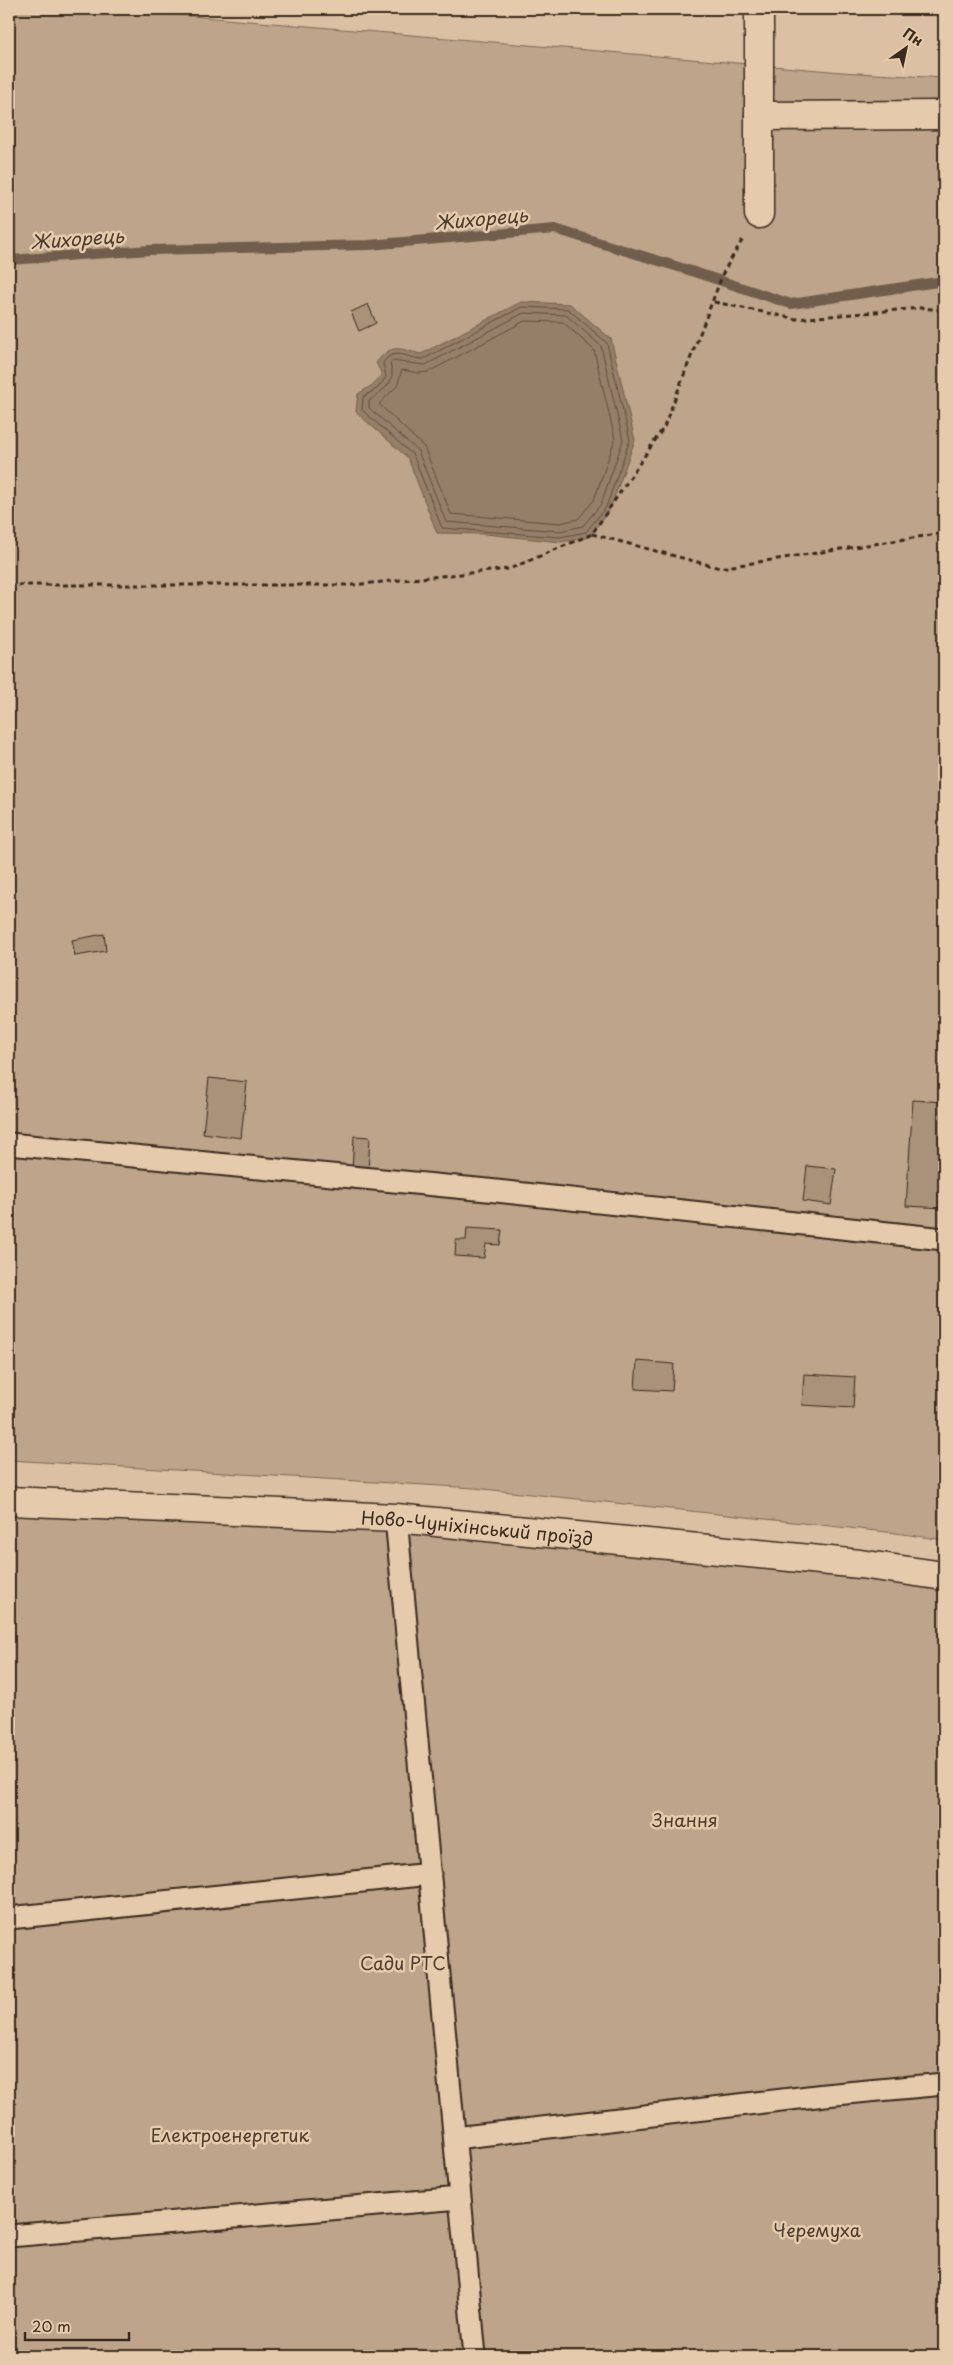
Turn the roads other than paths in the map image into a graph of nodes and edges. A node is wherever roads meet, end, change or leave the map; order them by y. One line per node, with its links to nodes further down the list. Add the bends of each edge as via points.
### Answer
1 (759, 9): 3 (street)
2 (944, 115): 3 (street)
3 (759, 116): 4 (street)
4 (758, 214)
5 (9, 1144): 6 (lane, via 477,1189)
6 (944, 1239)
7 (9, 1501): 8 (street, Ново-Чуніхінський проїзд)
8 (396, 1518): 9 (street, Ново-Чуніхінський проїзд, via 860,1564); 10 (lane)
9 (944, 1576)
10 (430, 1874): 11 (lane); 13 (lane)
11 (9, 1918)
12 (944, 2084): 13 (lane)
13 (455, 2138): 14 (lane)
14 (460, 2198): 15 (lane); 16 (lane)
15 (9, 2236)
16 (475, 2356)

